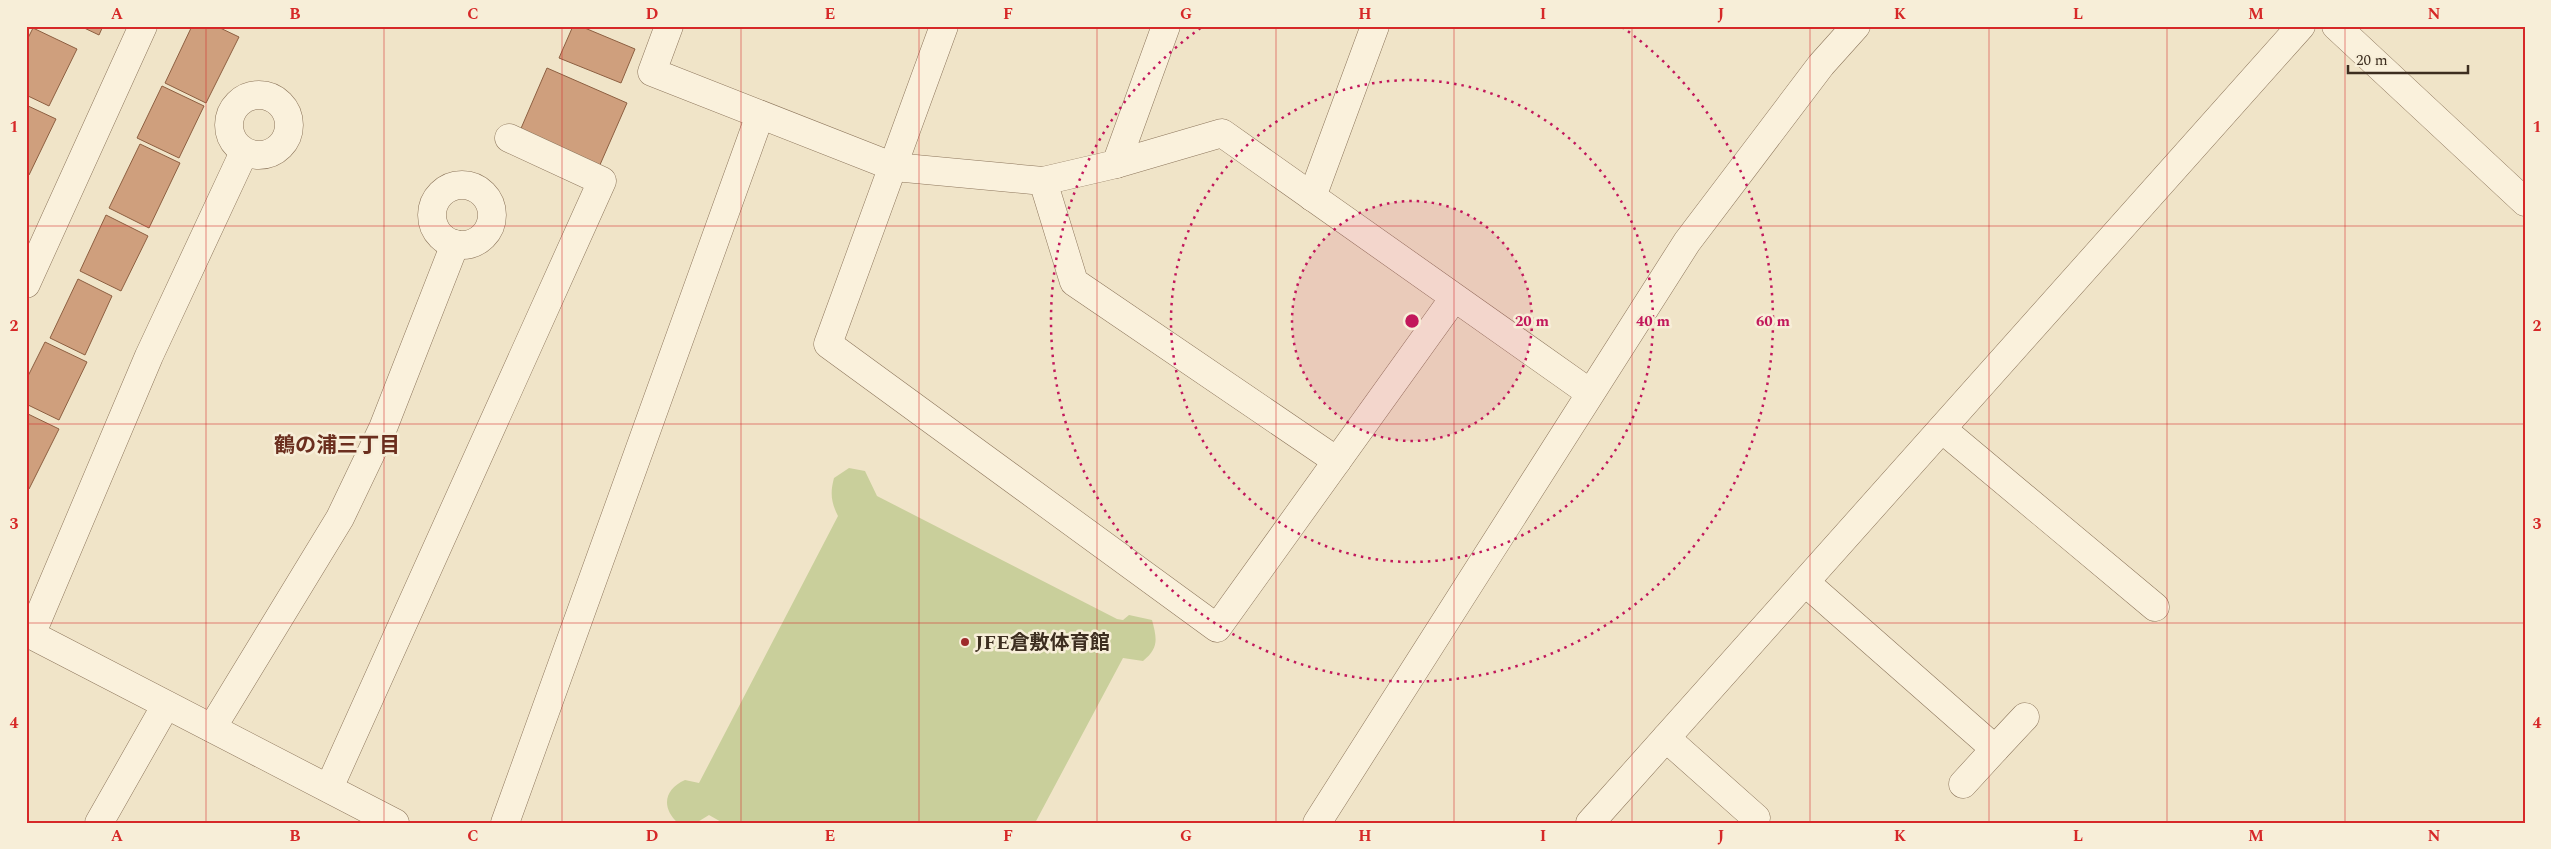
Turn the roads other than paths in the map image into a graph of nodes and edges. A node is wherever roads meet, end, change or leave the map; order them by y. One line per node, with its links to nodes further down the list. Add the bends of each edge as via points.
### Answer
1 (143, 26): 18 (street)
2 (669, 26): 9 (street, via 652,72)
3 (944, 26): 13 (street)
4 (1166, 26): 12 (street)
5 (1375, 26): 15 (street)
6 (1856, 26): 20 (street, via 1821,65 1687,242)
7 (2302, 26): 21 (street)
8 (2336, 26): 16 (street)
9 (760, 115): 13 (street); 35 (street)
10 (509, 138): 32 (street, via 602,181)
11 (244, 152): 25 (street, via 148,356)
12 (1116, 164): 14 (street); 15 (street, via 1222,133)
13 (894, 167): 14 (street); 22 (street, via 828,344 1217,628)
14 (1043, 181): 22 (street, via 1074,282)
15 (1312, 197): 19 (street)
16 (2525, 202)
17 (455, 244): 28 (street, via 383,428 340,518)
18 (26, 284)
19 (1454, 298): 20 (street); 22 (street)
20 (1590, 393): 36 (street)
21 (1942, 429): 23 (street); 24 (street)
22 (1337, 462)
23 (1806, 582): 29 (street); 30 (street)
24 (2156, 607)
25 (29, 633): 26 (street)
26 (166, 704): 28 (street); 34 (street)
27 (2025, 717): 30 (street)
28 (212, 728): 32 (street)
29 (1666, 738): 37 (street); 38 (street, via 1756,818)
30 (1995, 749): 31 (street)
31 (1962, 784)
32 (329, 788): 33 (street)
33 (390, 821)
34 (99, 823)
35 (505, 823)
36 (1316, 823)
37 (1590, 823)
38 (1753, 823)

